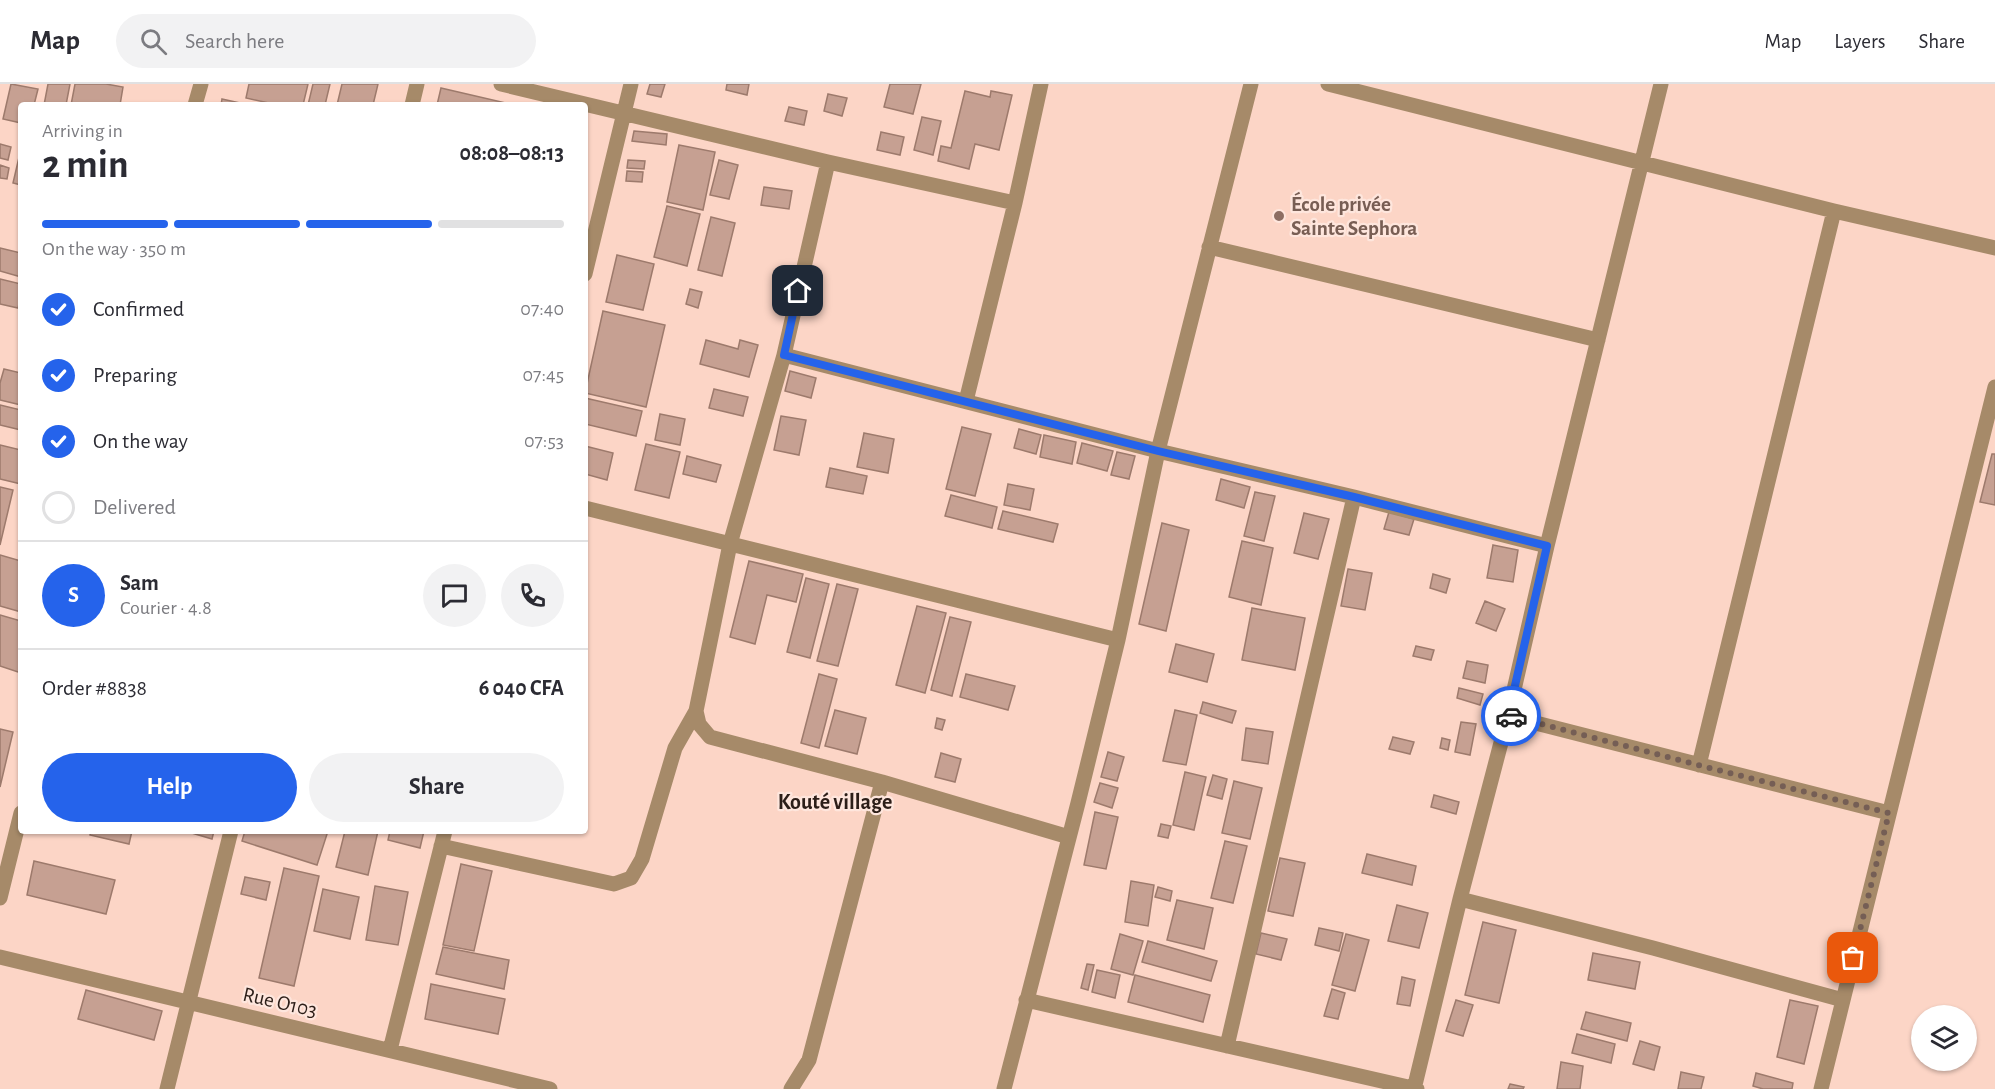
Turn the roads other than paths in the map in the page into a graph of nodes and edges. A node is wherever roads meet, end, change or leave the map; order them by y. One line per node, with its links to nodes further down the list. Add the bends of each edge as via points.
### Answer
1 (201, 84): 9 (street)
2 (417, 84): 10 (street)
3 (501, 84): 11 (street)
4 (631, 84): 13 (street)
5 (1041, 84): 16 (street)
6 (1251, 84): 18 (street)
7 (1328, 84): 14 (street)
8 (1661, 84): 14 (street)
9 (196, 102)
10 (413, 102)
11 (577, 102)
12 (588, 105): 13 (street)
13 (624, 113): 15 (street); 20 (street)
14 (1642, 161): 17 (street); 21 (street)
15 (828, 162): 16 (street); 22 (street)
16 (1015, 203): 24 (street)
17 (1834, 211): 19 (street); 33 (street)
18 (1209, 247): 21 (street); 25 (street)
19 (1995, 248)
20 (588, 262)
21 (1598, 340): 29 (street)
22 (784, 355): 24 (street); 28 (street)
23 (1995, 387): 35 (street)
24 (966, 401): 25 (street)
25 (1158, 451): 26 (street); 30 (street)
26 (1354, 497): 29 (street); 46 (street)
27 (588, 509): 28 (street)
28 (730, 544): 30 (street); 31 (street)
29 (1547, 546): 32 (street)
30 (1118, 640): 38 (street)
31 (696, 711): 34 (street, via 699,723 711,737); 39 (street, via 675,748 642,859 631,879 614,884)
32 (1508, 716): 33 (street); 41 (street)
33 (1698, 765): 35 (street)
34 (882, 782): 38 (street); 50 (street, via 808,1060)
35 (1889, 813): 44 (street)
36 (18, 825): 40 (street)
37 (230, 834): 45 (street)
38 (1069, 837): 43 (street)
39 (443, 838): 47 (street)
40 (0, 898)
41 (1460, 899): 44 (street); 52 (street)
42 (0, 957): 45 (street, Rue O103)
43 (1026, 1000): 46 (street); 51 (street)
44 (1843, 1000): 53 (street)
45 (188, 1003): 47 (street, Rue O103); 48 (street)
46 (1227, 1046): 52 (street)
47 (390, 1050): 49 (street, Rue O103)
48 (167, 1089)
49 (550, 1089)
50 (790, 1089)
51 (1004, 1089)
52 (1415, 1089)
53 (1821, 1089)

